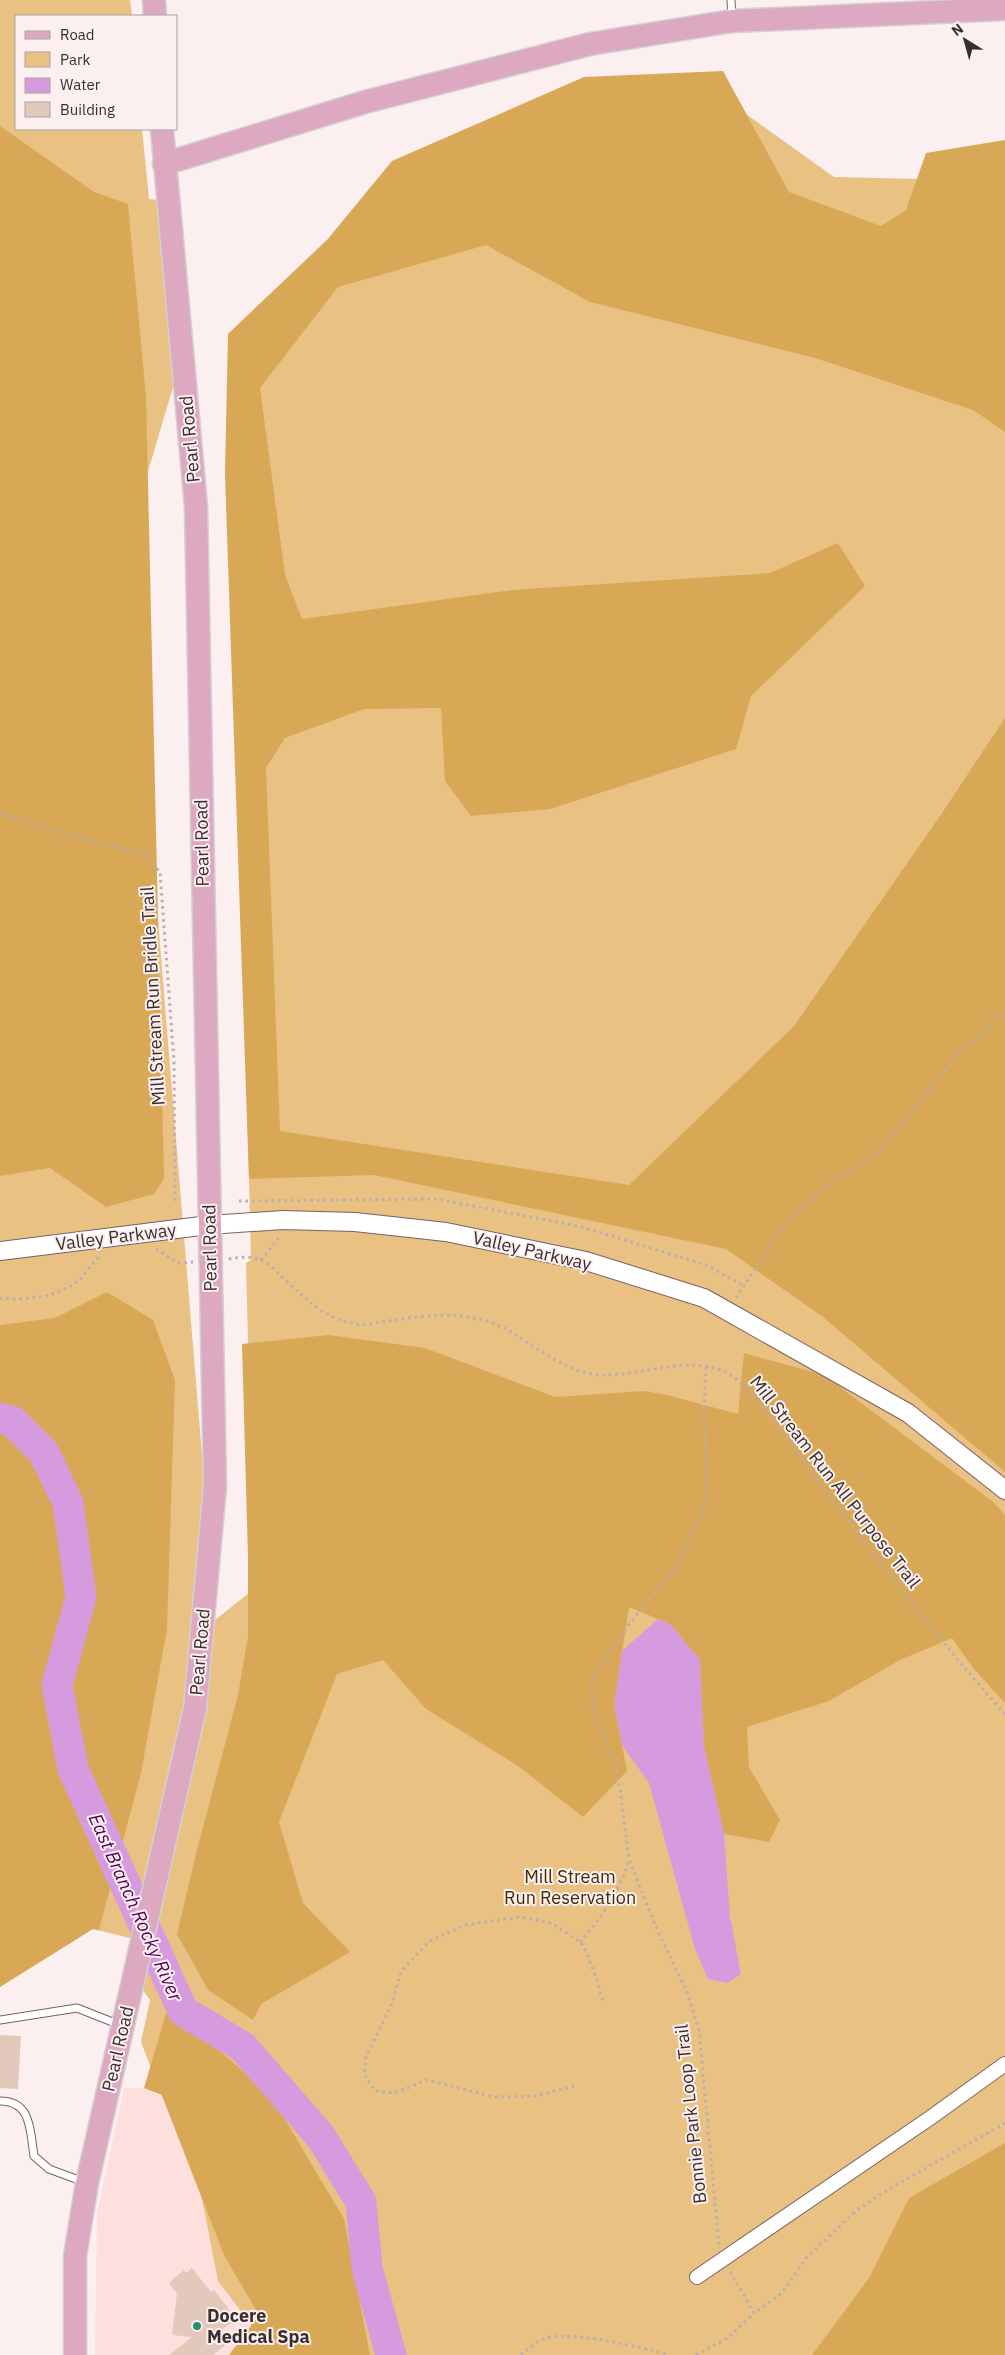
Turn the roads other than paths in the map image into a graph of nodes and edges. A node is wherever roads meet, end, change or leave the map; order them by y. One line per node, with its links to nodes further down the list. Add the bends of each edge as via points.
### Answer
1 (154, 0): 4 (main road)
2 (993, 6): 3 (main road, via 889,11)
3 (732, 11): 6 (main road, via 494,67 364,102)
4 (155, 15)
5 (162, 130): 6 (main road, Pearl Road)
6 (164, 164): 7 (main road, Pearl Road, via 196,507)
7 (209, 1225): 8 (street, Valley Parkway); 9 (street, Valley Parkway, via 283,1220 355,1222 456,1234 586,1262 704,1298 908,1412); 11 (main road, Pearl Road, via 215,1486 195,1708)
8 (0, 1251)
9 (1005, 1490)
10 (0, 2020): 11 (lane, via 77,2008)
11 (124, 2026): 14 (main road, Pearl Road)
12 (1005, 2064): 15 (street)
13 (0, 2101): 14 (lane, via 10,2101 22,2108 28,2120 34,2156 49,2169)
14 (87, 2183): 16 (main road, Pearl Road, via 76,2256)
15 (696, 2277)
16 (75, 2355)

